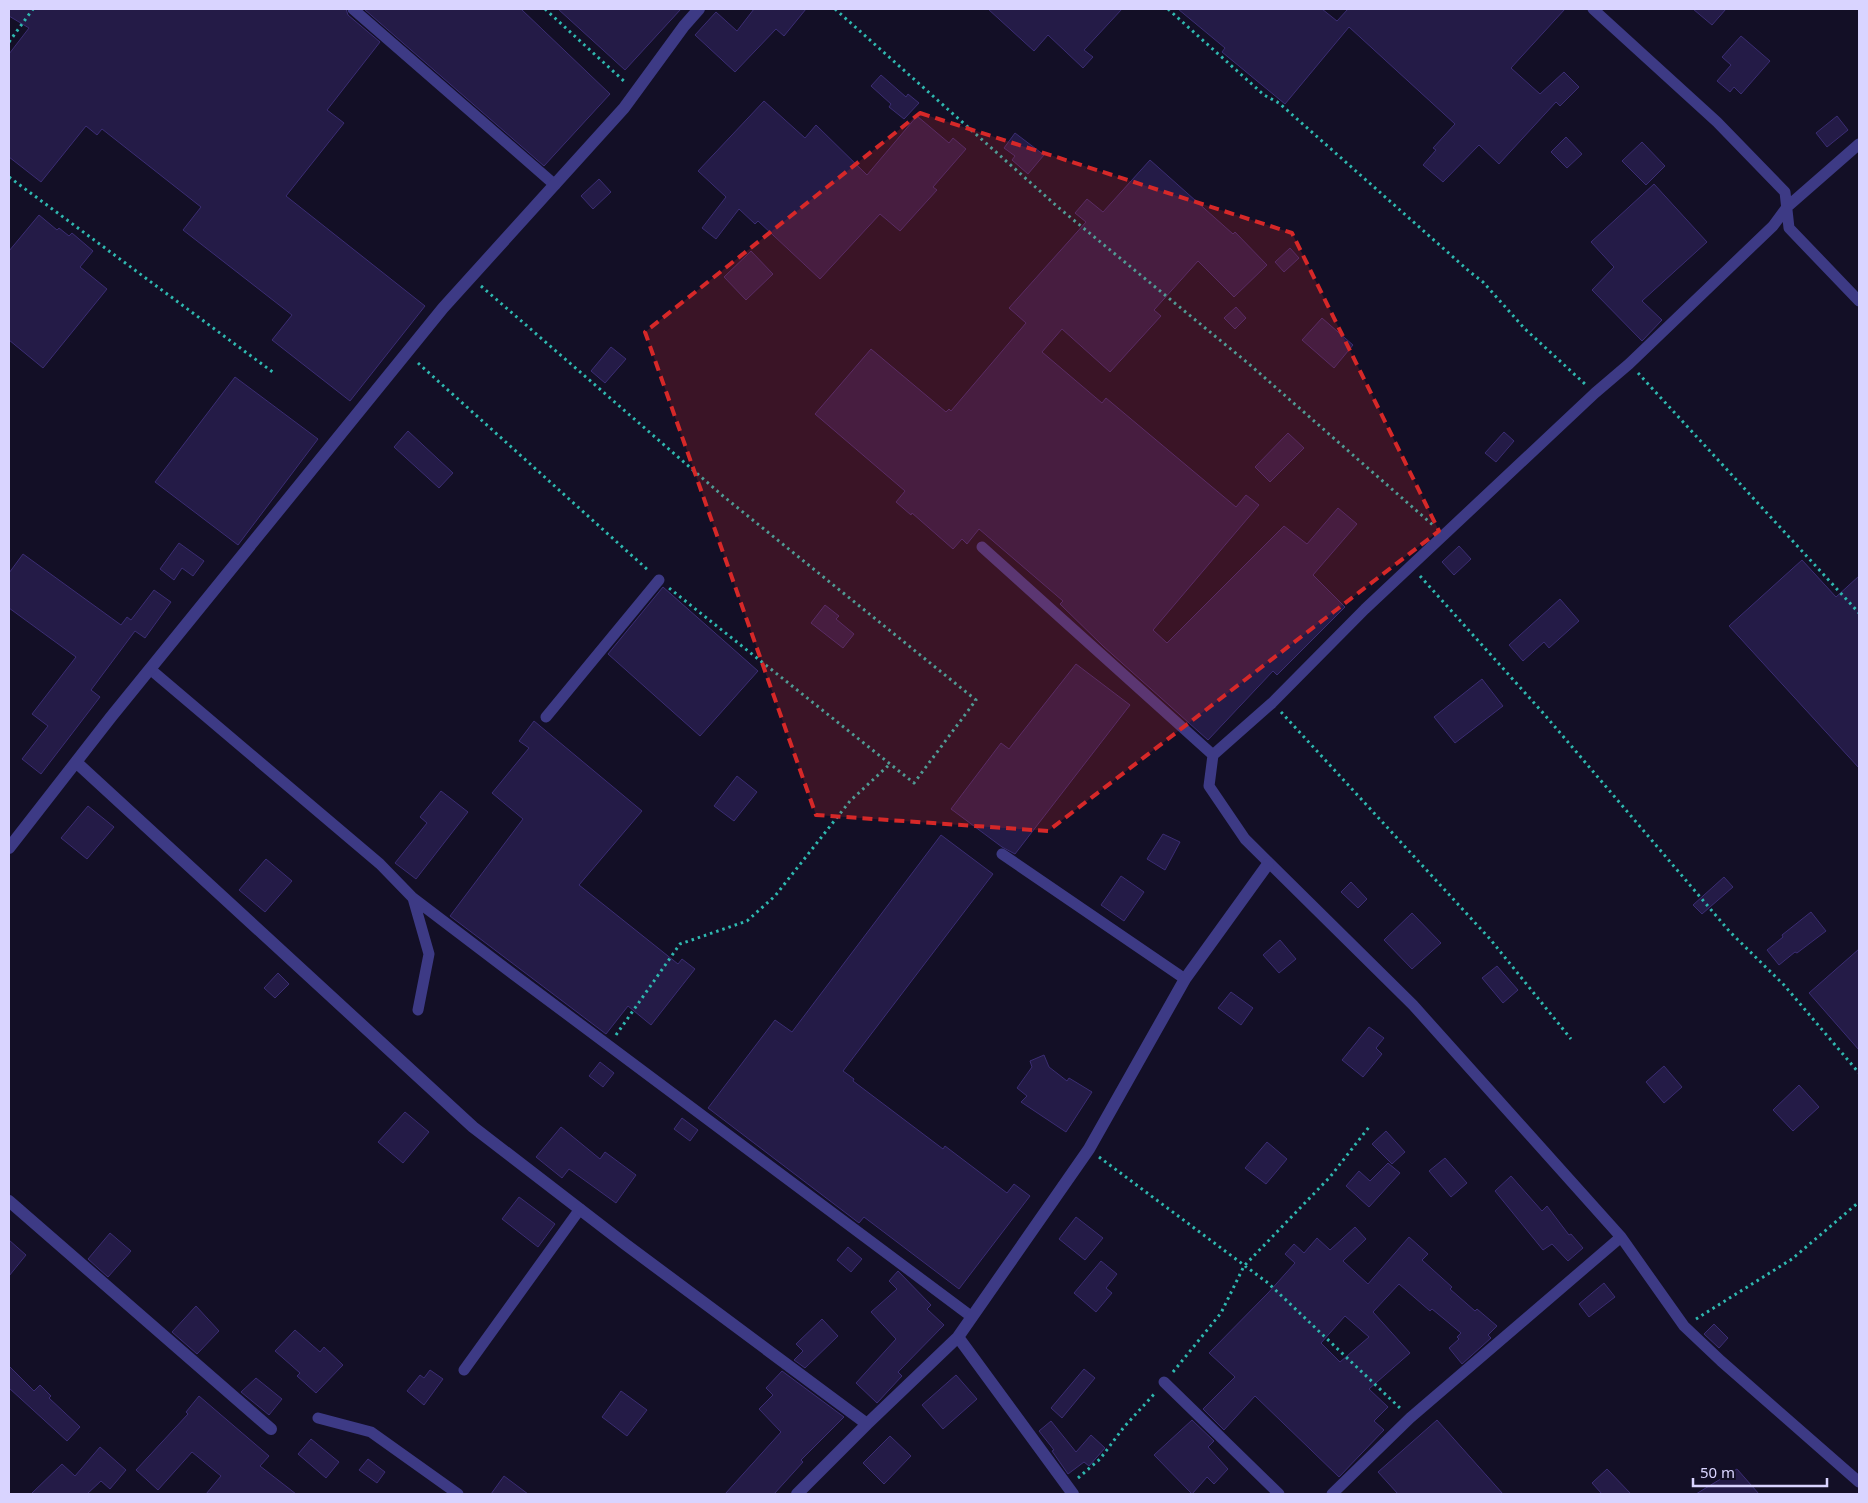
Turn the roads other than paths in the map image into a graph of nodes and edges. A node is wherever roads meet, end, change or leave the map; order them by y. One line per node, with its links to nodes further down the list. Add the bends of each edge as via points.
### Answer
1 (353, 9): 5 (lane)
2 (699, 9): 5 (street, via 624,108)
3 (1593, 9): 6 (lane, via 1717,122 1785,192)
4 (1859, 144): 6 (lane)
5 (555, 185): 10 (street, via 442,308)
6 (1787, 207): 7 (lane, via 1789,228); 12 (lane, via 1773,226 1630,364 1444,534)
7 (1859, 301)
8 (982, 548): 12 (lane)
9 (658, 580): 11 (lane)
10 (150, 669): 13 (street); 17 (lane, via 380,864)
11 (546, 717)
12 (1213, 755): 16 (lane, via 1210,786 1245,839)
13 (76, 762): 14 (street); 21 (street, via 473,1127)
14 (9, 848)
15 (1002, 854): 18 (lane)
16 (1268, 864): 18 (street); 22 (lane, via 1413,1005)
17 (413, 898): 19 (lane, via 429,954); 23 (lane)
18 (1185, 980): 23 (street, via 1089,1149)
19 (418, 1010)
20 (9, 1201): 29 (street)
21 (580, 1209): 25 (lane); 28 (street)
22 (1621, 1237): 30 (lane, via 1684,1326); 35 (lane, via 1410,1418)
23 (972, 1317): 24 (street)
24 (958, 1337): 28 (street); 31 (street)
25 (464, 1370)
26 (1164, 1382): 34 (lane)
27 (318, 1418): 32 (lane, via 371,1432)
28 (867, 1424): 33 (street)
29 (271, 1430)
30 (1859, 1482)
31 (1070, 1491)
32 (458, 1494)
33 (797, 1494)
34 (1279, 1494)
35 (1332, 1494)

